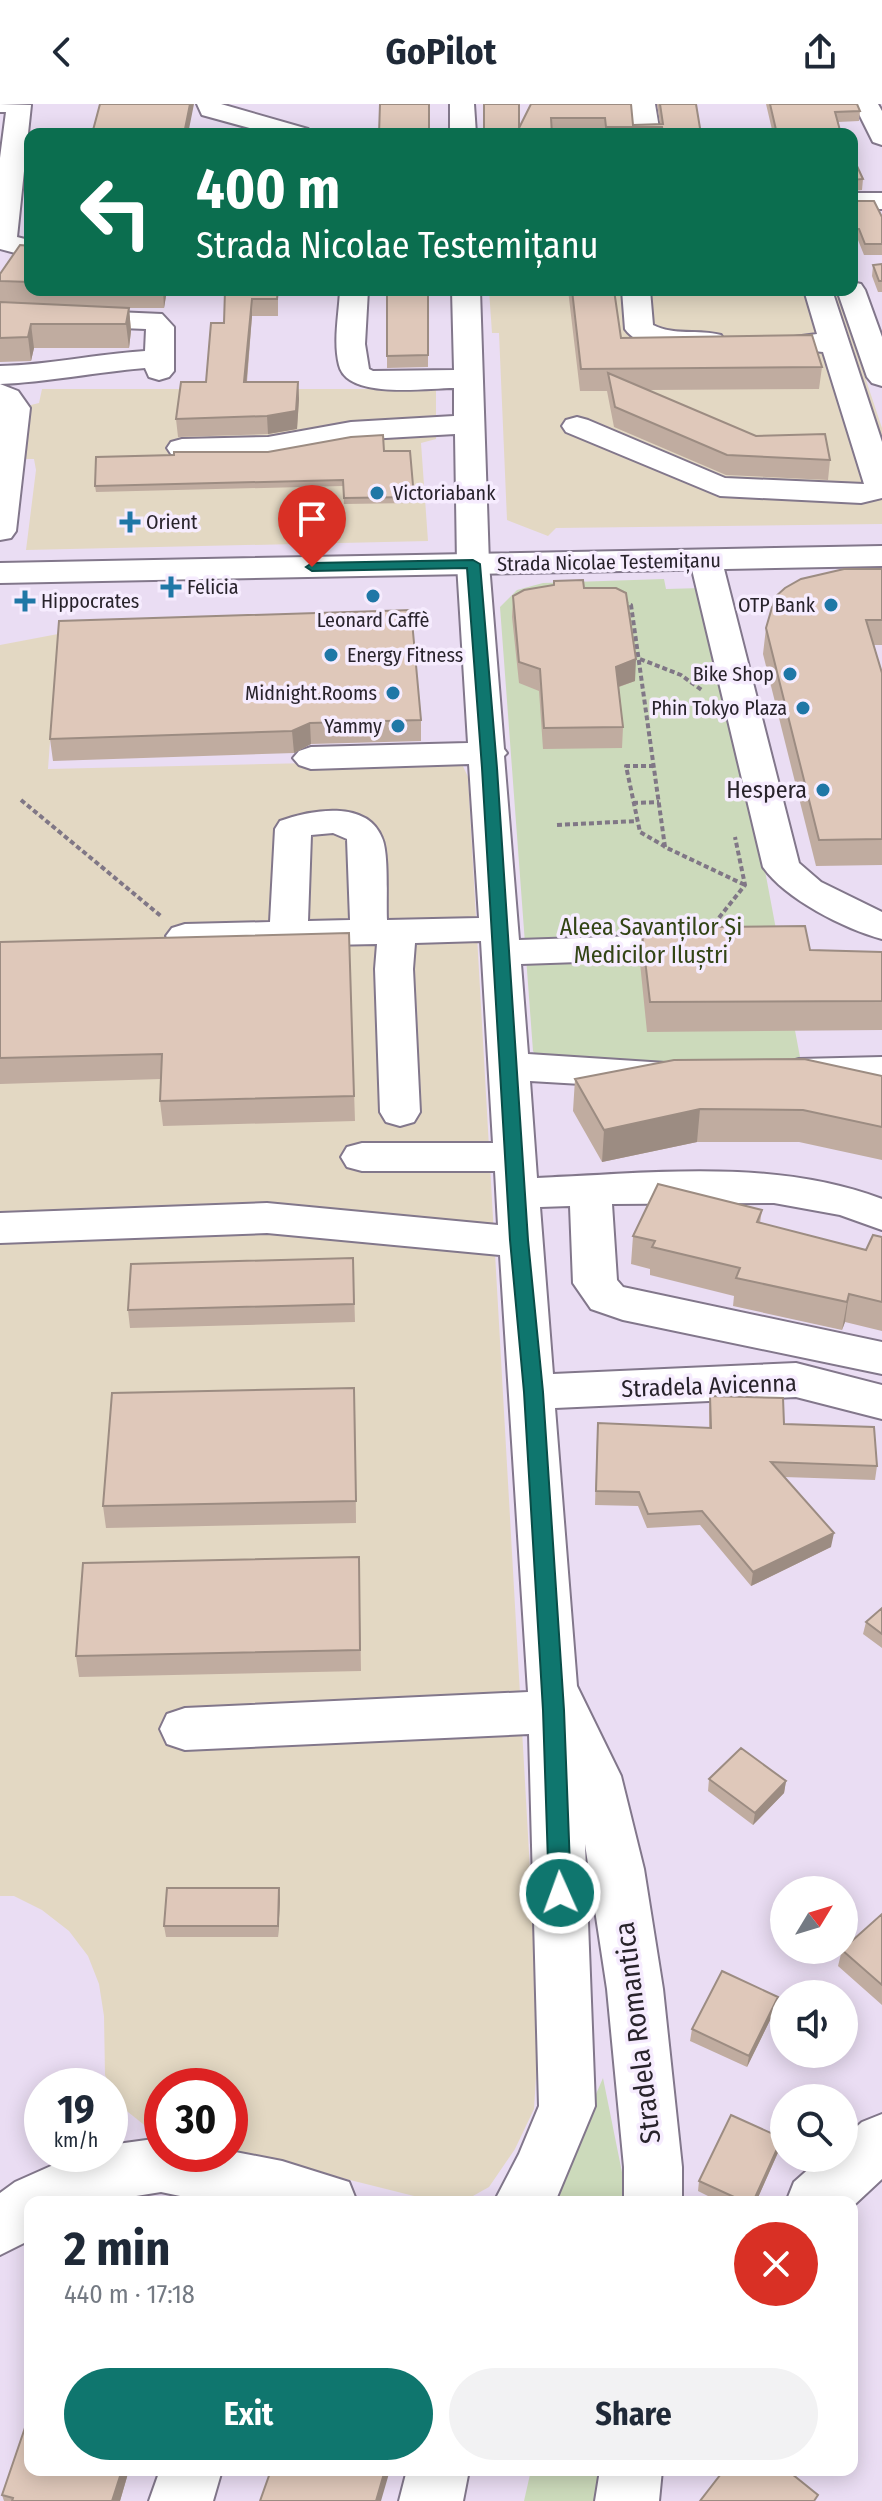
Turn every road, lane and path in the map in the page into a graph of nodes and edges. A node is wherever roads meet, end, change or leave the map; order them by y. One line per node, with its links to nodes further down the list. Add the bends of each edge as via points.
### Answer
1 (209, 104): 6 (street, via 223,115)
2 (462, 104): 7 (street)
3 (643, 104): 8 (street)
4 (866, 104): 9 (street)
5 (13, 105): 12 (street)
6 (275, 128)
7 (463, 128)
8 (646, 128)
9 (882, 137)
10 (858, 201): 11 (street)
11 (882, 201)
12 (10, 246)
13 (354, 296): 24 (street, via 352,355 361,377)
14 (466, 296): 24 (street)
15 (636, 296): 20 (street, via 639,329 658,340)
16 (820, 296): 19 (street)
17 (853, 296): 23 (street)
18 (0, 315): 22 (street, via 152,320 160,327 159,365 107,361)
19 (833, 339): 21 (street); 27 (street, via 880,482 875,490 861,494 720,487)
20 (736, 341)
21 (783, 343)
22 (0, 375)
23 (881, 377)
24 (469, 379): 26 (street)
25 (0, 393): 29 (street, via 15,408)
26 (468, 425): 28 (street, via 351,431 268,446); 32 (street)
27 (577, 426)
28 (182, 448)
29 (0, 531)
30 (882, 556): 31 (street, Strada Nicolae Testemițanu)
31 (706, 561): 32 (street, Strada Nicolae Testemițanu); 48 (street, via 782,867 808,890)
32 (473, 564): 33 (street, Strada Nicolae Testemițanu); 37 (street)
33 (0, 573)
34 (615, 601): 35 (path, via 631,605)
35 (640, 659): 36 (path, via 694,682); 39 (path)
36 (706, 705)
37 (489, 753): 38 (street); 52 (street)
38 (311, 758)
39 (654, 766): 41 (path); 42 (path, via 626,766)
40 (21, 800): 51 (path)
41 (659, 802): 42 (path); 46 (path)
42 (633, 803): 43 (path)
43 (637, 821): 44 (path); 46 (path, via 640,832)
44 (557, 825)
45 (732, 825): 47 (path)
46 (665, 847): 47 (path)
47 (745, 885): 53 (path)
48 (882, 927)
49 (383, 932): 50 (street); 50 (street, via 361,829 336,823 293,829); 52 (street); 58 (street, via 394,969)
50 (289, 934): 51 (street)
51 (185, 936)
52 (501, 941): 53 (street); 54 (street)
53 (696, 946)
54 (509, 1066): 57 (street); 60 (street)
55 (882, 1070): 56 (street)
56 (759, 1074)
57 (698, 1076)
58 (400, 1112)
59 (362, 1157): 60 (street)
60 (515, 1175): 61 (street); 64 (street)
61 (590, 1192): 62 (street, via 774,1188 848,1202); 65 (street, via 595,1283 607,1298)
62 (882, 1215)
63 (0, 1228): 64 (street, via 267,1218)
64 (519, 1240): 66 (street)
65 (882, 1358)
66 (533, 1392): 67 (street, Stradela Avicenna, via 796,1380); 68 (street)
67 (882, 1402)
68 (557, 1702): 69 (street); 73 (street, via 567,2106); 74 (street, Stradela Romantica, via 595,1776 617,1869 635,1989)
69 (185, 1729)
70 (882, 2141): 75 (street)
71 (49, 2196): 72 (street, via 97,2174 161,2165)
72 (288, 2196)
73 (527, 2196)
74 (653, 2196)
75 (822, 2196)
76 (24, 2210): 77 (street)
77 (0, 2227)
78 (189, 2476): 81 (street)
79 (437, 2476): 82 (street)
80 (630, 2476): 83 (street)
81 (181, 2501)
82 (431, 2501)
83 (627, 2501)

